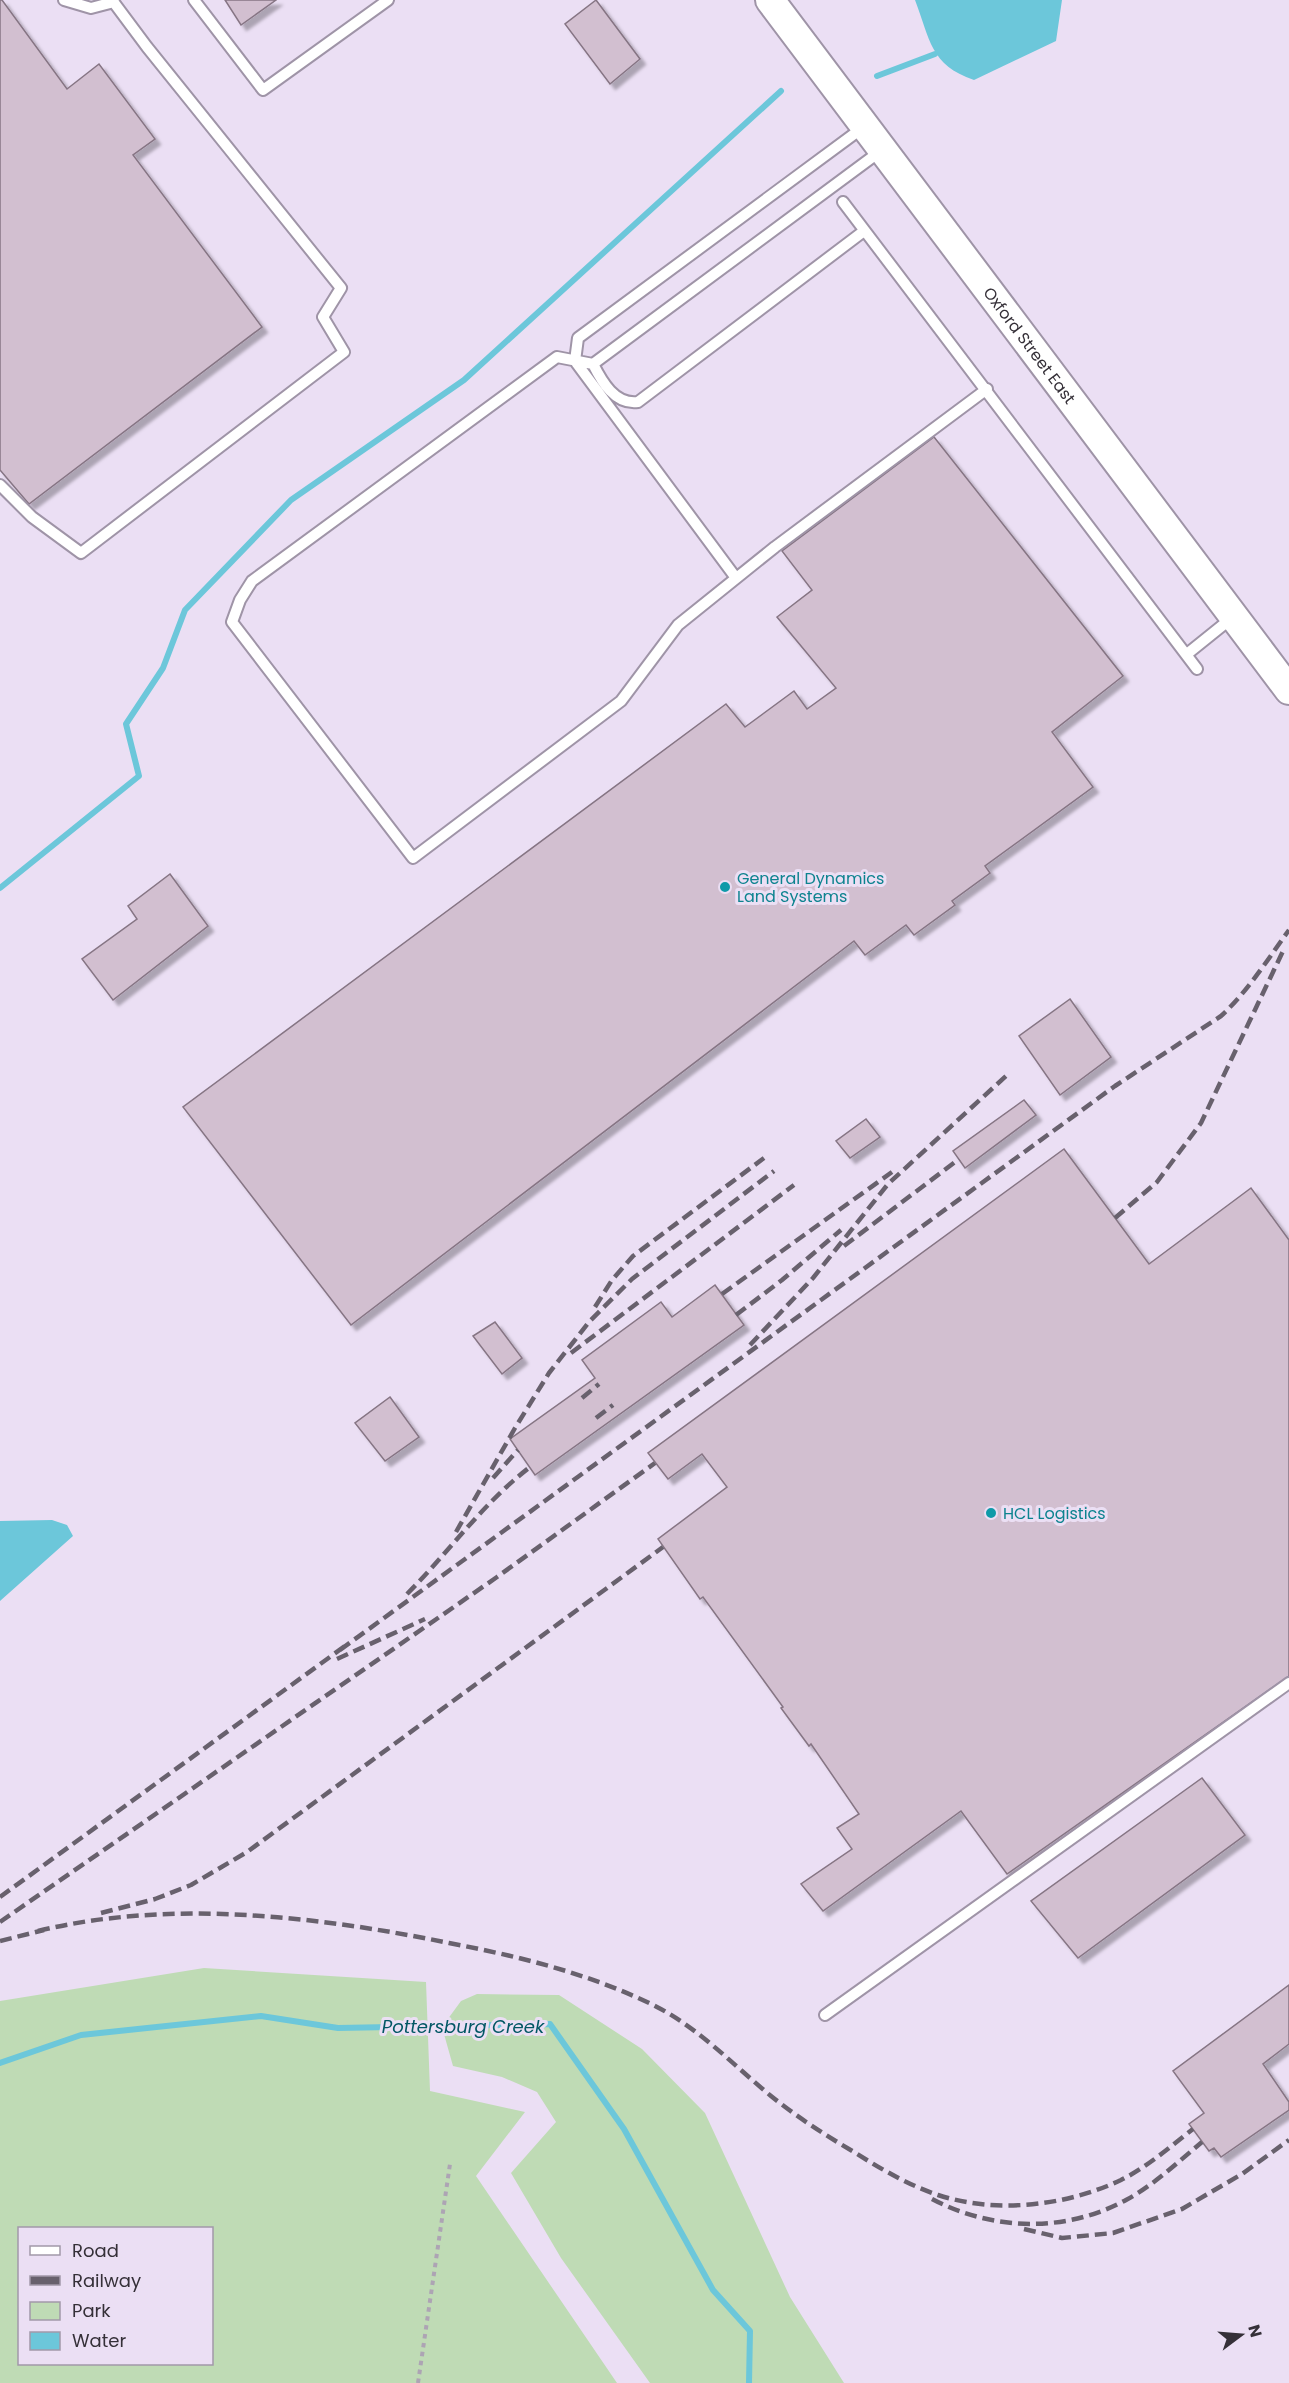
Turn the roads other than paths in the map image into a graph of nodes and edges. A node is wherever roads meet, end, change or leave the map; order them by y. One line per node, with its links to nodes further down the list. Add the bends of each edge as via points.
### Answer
1 (64, 0): 5 (lane, via 91,8)
2 (194, 0): 3 (lane, via 263,90)
3 (388, 0)
4 (770, 0): 6 (main road, Oxford Street East)
5 (113, 1): 13 (lane, via 341,288 323,317 344,352 81,553 32,517)
6 (865, 126): 7 (main road, Oxford Street East); 10 (lane, via 578,338)
7 (882, 150): 11 (lane); 15 (main road, Oxford Street East)
8 (843, 202): 9 (lane)
9 (864, 231): 11 (lane, via 638,402 617,397); 12 (lane)
10 (575, 361): 11 (lane); 14 (lane); 14 (lane, via 556,357 252,581 232,622 413,858 621,701 678,625)
11 (593, 364)
12 (987, 389): 14 (lane); 16 (lane)
13 (0, 485)
14 (736, 578)
15 (1234, 617): 16 (lane); 18 (main road, Oxford Street East)
16 (1186, 654): 17 (lane)
17 (1197, 669)
18 (1289, 690)
19 (1289, 1683): 20 (lane)
20 (825, 2015)

